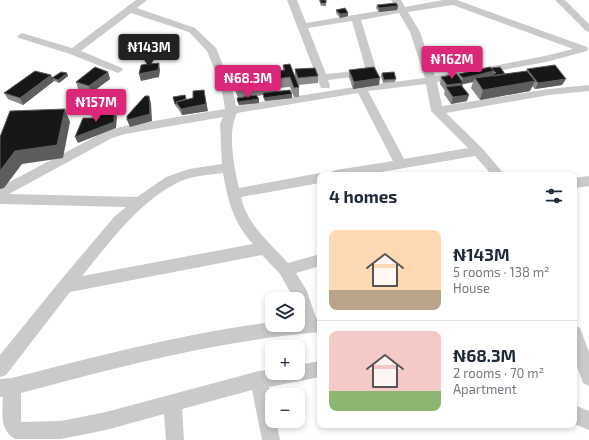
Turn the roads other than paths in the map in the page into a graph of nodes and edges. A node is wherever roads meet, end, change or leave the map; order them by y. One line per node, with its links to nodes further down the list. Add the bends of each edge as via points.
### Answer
1 (142, 0): 6 (street)
2 (292, 0): 9 (street)
3 (396, 0): 7 (street)
4 (560, 0): 10 (street)
5 (452, 1): 7 (street); 12 (street)
6 (130, 8): 13 (street); 21 (street, via 192,30 212,50 226,85)
7 (404, 11): 8 (street); 16 (street, via 415,32)
8 (356, 18): 9 (street); 15 (street, via 372,72)
9 (303, 26): 15 (street)
10 (589, 29)
11 (22, 36): 13 (street)
12 (586, 50): 16 (street)
13 (74, 52): 14 (street)
14 (118, 70)
15 (322, 78): 19 (street)
16 (431, 80): 18 (street); 20 (street)
17 (589, 88): 20 (street, via 549,92)
18 (361, 89): 19 (street); 23 (street)
19 (329, 95): 21 (street)
20 (437, 111): 22 (street)
21 (231, 112): 24 (street, via 226,124); 30 (street, via 108,135)
22 (478, 151): 23 (street); 26 (street)
23 (400, 163): 25 (street)
24 (228, 167): 31 (street); 33 (street, via 170,180)
25 (352, 172)
26 (496, 172)
27 (317, 179): 31 (street)
28 (589, 181): 29 (street)
29 (577, 183)
30 (0, 193)
31 (233, 194): 34 (street, via 247,228)
32 (0, 198): 33 (street)
33 (140, 202): 37 (street, via 119,221)
34 (265, 248): 36 (street); 37 (street)
35 (317, 261): 36 (street)
36 (286, 270): 38 (street)
37 (65, 286): 40 (street)
38 (315, 325): 46 (street, via 198,340)
39 (577, 342): 43 (street)
40 (0, 369)
41 (317, 370): 42 (street)
42 (305, 372)
43 (589, 376)
44 (265, 379): 45 (street)
45 (259, 380): 47 (street); 52 (street)
46 (6, 388): 50 (street, via 11,425 16,430)
47 (173, 403): 50 (street); 51 (street)
48 (577, 415): 49 (street)
49 (589, 421)
50 (60, 435)
51 (175, 440)
52 (272, 440)

